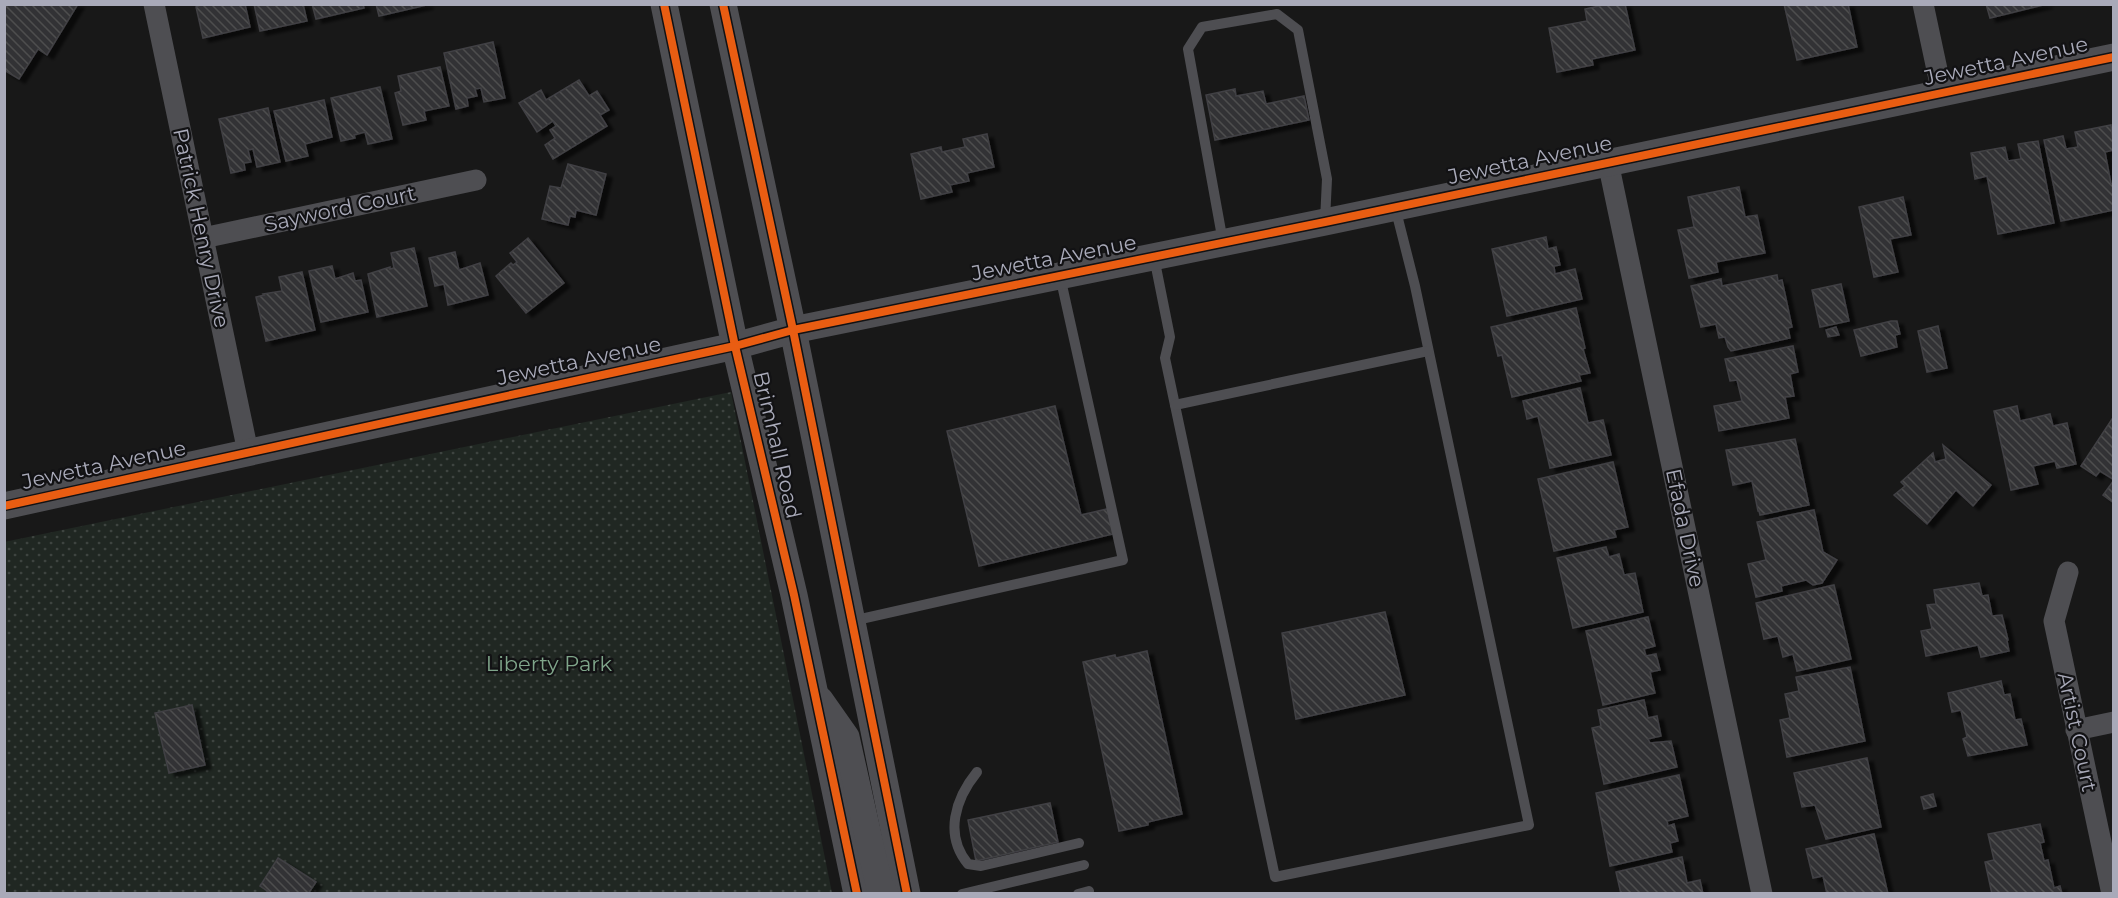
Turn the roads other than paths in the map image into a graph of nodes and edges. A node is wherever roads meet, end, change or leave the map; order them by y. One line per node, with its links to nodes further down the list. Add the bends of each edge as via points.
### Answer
1 (154, 4): 11 (street, Patrick Henry Drive)
2 (664, 4): 16 (street, Brimhall Road)
3 (723, 4): 15 (street, Brimhall Road)
4 (1923, 4): 6 (street)
5 (2114, 57): 6 (street, Jewetta Avenue)
6 (1942, 93): 7 (street, Jewetta Avenue)
7 (1608, 162): 9 (street, Jewetta Avenue); 33 (street, Efada Drive)
8 (476, 180): 11 (street, Sayword Court)
9 (1395, 207): 10 (street, Jewetta Avenue); 17 (lane)
10 (1325, 222): 12 (street, Jewetta Avenue); 12 (lane, via 1327,179 1298,30 1277,14 1202,27 1188,49)
11 (203, 238): 19 (street, Patrick Henry Drive)
12 (1224, 242): 13 (street, Jewetta Avenue)
13 (1154, 256): 14 (street, Jewetta Avenue); 18 (lane, via 1170,337 1165,358)
14 (1059, 276): 15 (street, Jewetta Avenue); 22 (lane, via 1123,560)
15 (792, 330): 16 (street, Jewetta Avenue); 22 (street, Brimhall Road)
16 (735, 346): 19 (street, Jewetta Avenue); 23 (street, Brimhall Road)
17 (1428, 351): 18 (lane); 18 (lane, via 1529,825 1275,878)
18 (1175, 405)
19 (248, 452): 20 (street, Jewetta Avenue)
20 (4, 506)
21 (2068, 572): 25 (street, Artist Court, via 2054,621)
22 (852, 621): 31 (street, Brimhall Road)
23 (814, 692): 29 (street, Brimhall Road); 30 (street, via 846,737 879,884)
24 (2114, 722): 25 (street)
25 (2076, 730): 34 (street, Artist Court)
26 (978, 772): 27 (lane, via 966,786 954,823 959,854 968,864 981,866)
27 (1079, 843)
28 (1084, 865): 32 (lane)
29 (857, 894)
30 (885, 894)
31 (907, 894)
32 (962, 894)
33 (1762, 894)
34 (2112, 894)

